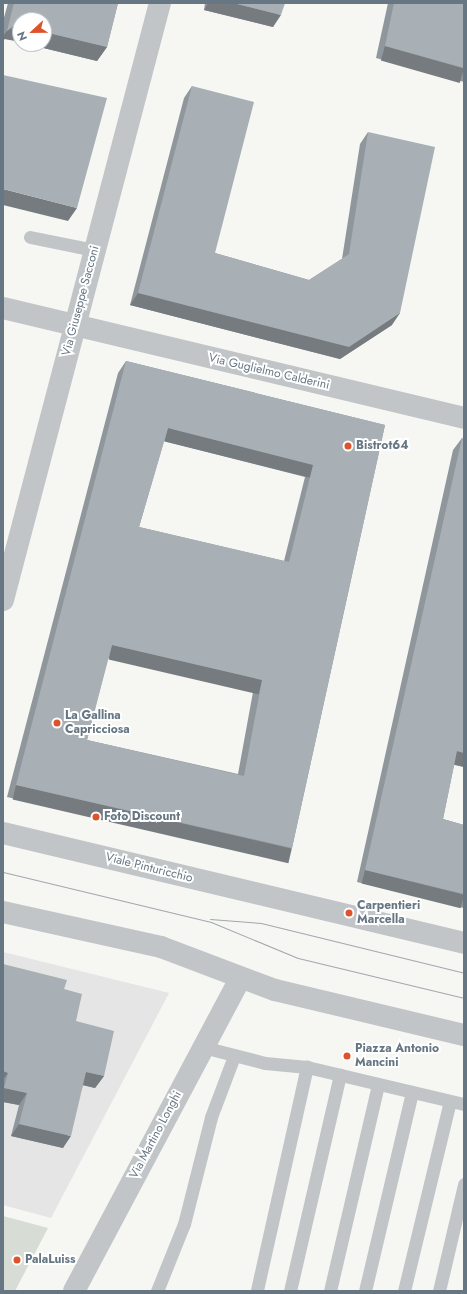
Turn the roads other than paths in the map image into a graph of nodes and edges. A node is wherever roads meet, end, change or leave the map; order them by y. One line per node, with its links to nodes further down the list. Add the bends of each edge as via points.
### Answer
1 (160, 3): 3 (street, Via Giuseppe Sacconi)
2 (30, 237): 3 (lane)
3 (94, 250): 5 (street, Via Giuseppe Sacconi)
4 (3, 308): 5 (street, Via Guglielmo Calderini)
5 (74, 327): 6 (street, Via Guglielmo Calderini); 7 (street, Via Giuseppe Sacconi)
6 (464, 418)
7 (3, 600)
8 (3, 833): 10 (street, Viale Pinturicchio)
9 (3, 912): 11 (street, via 161,947)
10 (464, 943)
11 (240, 979): 12 (street, via 275,990); 13 (street, Via Martino Longhi)
12 (464, 1035)
13 (204, 1048): 14 (lane); 22 (street, Via Martino Longhi)
14 (234, 1056): 15 (lane, via 264,1063); 23 (lane, via 211,1117 184,1224)
15 (307, 1067): 16 (lane); 24 (lane)
16 (340, 1075): 17 (lane); 25 (lane)
17 (378, 1084): 18 (lane); 26 (lane)
18 (412, 1092): 19 (lane); 27 (lane)
19 (450, 1101): 20 (lane); 28 (lane)
20 (464, 1104)
21 (464, 1184): 29 (lane)
22 (77, 1290)
23 (157, 1291)
24 (256, 1291)
25 (290, 1291)
26 (330, 1291)
27 (365, 1291)
28 (404, 1291)
29 (439, 1291)

